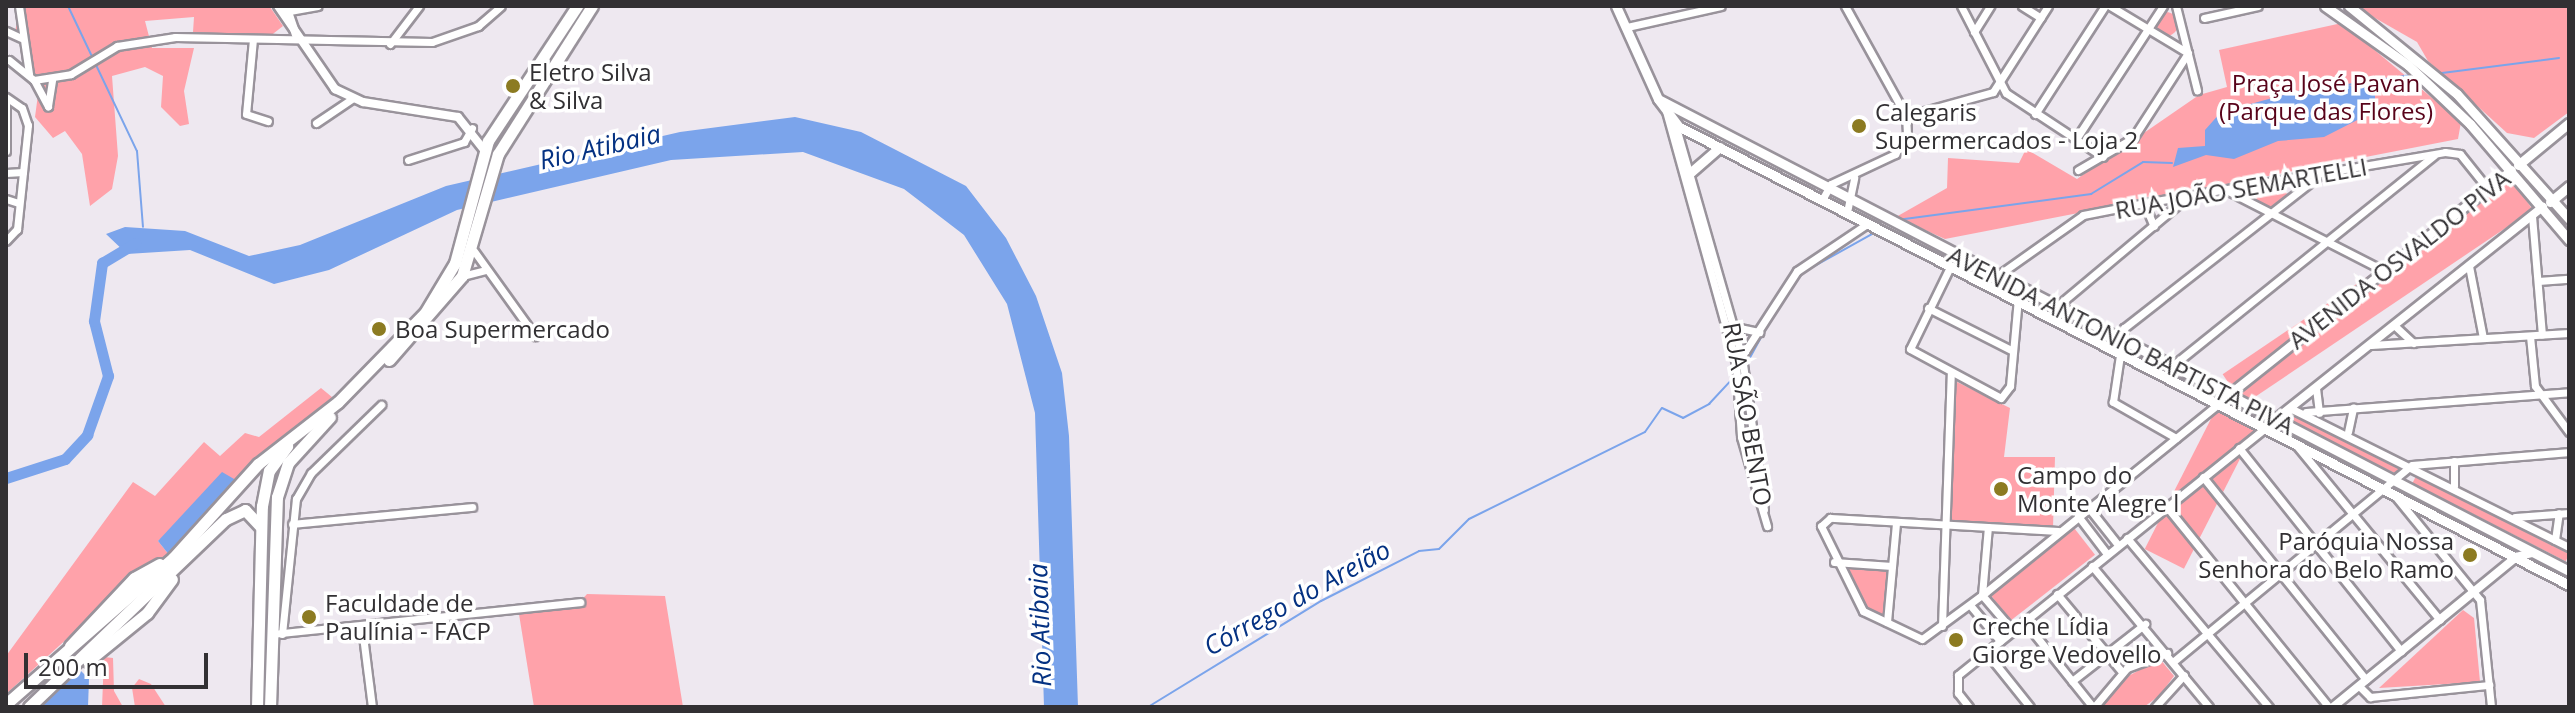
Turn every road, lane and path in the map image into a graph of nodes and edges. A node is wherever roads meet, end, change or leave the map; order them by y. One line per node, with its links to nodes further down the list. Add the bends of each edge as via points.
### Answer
1 (19, 6): 22 (street)
2 (317, 6): 20 (street)
3 (419, 6): 32 (street)
4 (501, 6): 32 (street, via 452,37)
5 (577, 6): 54 (main road)
6 (592, 6): 59 (main road)
7 (1616, 6): 25 (main road, RUA SÃO BENTO)
8 (1721, 6): 25 (street)
9 (1845, 6): 43 (street)
10 (1961, 6): 28 (street)
11 (1990, 6): 28 (street)
12 (2022, 6): 23 (street)
13 (2048, 6): 23 (street)
14 (2108, 6): 26 (street); 42 (street)
15 (2163, 6): 26 (street)
16 (2176, 6): 33 (street)
17 (2258, 6): 24 (street)
18 (2325, 6): 61 (main road, via 2408,65)
19 (2349, 6): 58 (main road, via 2430,69)
20 (301, 7): 21 (street)
21 (283, 9): 30 (street)
22 (19, 18): 27 (street); 31 (street)
23 (2041, 18): 37 (street)
24 (2204, 18)
25 (1627, 27): 41 (main road, RUA SÃO BENTO)
26 (2148, 29): 33 (street); 51 (street)
27 (8, 30): 31 (street)
28 (1974, 32): 37 (street)
29 (253, 39): 30 (street); 36 (street, via 117,46); 44 (street, via 246,114)
30 (297, 40): 32 (street); 39 (street, via 335,89)
31 (24, 43): 34 (street); 35 (street)
32 (390, 44)
33 (2188, 53): 38 (street); 56 (street, via 2133,138)
34 (8, 61): 35 (street)
35 (32, 77): 36 (street); 36 (street, via 48,106)
36 (52, 80)
37 (1999, 86): 42 (street); 43 (street, via 1965,105)
38 (2197, 90)
39 (353, 98): 46 (street); 50 (street, via 451,115)
40 (6, 100): 45 (street); 49 (street, via 22,108)
41 (1665, 107): 48 (main road, RUA SÃO BENTO); 67 (main road, AVENIDA ANTONIO BAPTISTA PIVA); 69 (street, RUA SÃO BENTO)
42 (2035, 114): 51 (street)
43 (1906, 116): 66 (street, via 1900,149)
44 (268, 121)
45 (9, 122): 49 (street); 53 (street)
46 (316, 123)
47 (2569, 123): 58 (main road, AVENIDA OSVALDO PIVA)
48 (1675, 124): 52 (main road, AVENIDA ANTONIO BAPTISTA PIVA); 63 (street, RUA SÃO BENTO)
49 (28, 125): 62 (street)
50 (472, 128): 54 (street); 57 (street, via 464,142)
51 (2076, 139): 56 (street)
52 (1720, 147): 63 (main road); 73 (main road, AVENIDA ANTONIO BAPTISTA PIVA)
53 (6, 151)
54 (485, 151): 59 (main road)
55 (2436, 153): 65 (street, RUA JOÃO SEMARTELLI); 71 (street, via 2460,154); 93 (street)
56 (2103, 157): 60 (street)
57 (408, 160)
58 (2522, 162): 61 (main road, AVENIDA OSVALDO PIVA); 76 (main road)
59 (486, 170): 95 (main road); 137 (main road, via 448,282)
60 (2078, 170)
61 (2512, 170): 71 (street, AVENIDA OSVALDO PIVA); 81 (main road)
62 (23, 172): 64 (street); 79 (street)
63 (1691, 172): 69 (street, RUA SÃO BENTO)
64 (6, 173)
65 (2319, 176): 72 (street, RUA JOÃO SEMARTELLI); 84 (street)
66 (1854, 178): 70 (street); 78 (street)
67 (1812, 182): 70 (main road, AVENIDA ANTONIO BAPTISTA PIVA); 73 (main road)
68 (2569, 186): 76 (main road, AVENIDA OSVALDO PIVA)
69 (1692, 187): 109 (street, RUA SÃO BENTO); 121 (street, RUA SÃO BENTO)
70 (1826, 189): 77 (street); 78 (main road, AVENIDA ANTONIO BAPTISTA PIVA)
71 (2488, 189): 99 (street, AVENIDA OSVALDO PIVA)
72 (2228, 191): 74 (street, RUA JOÃO SEMARTELLI); 84 (street)
73 (1807, 192): 77 (main road, AVENIDA ANTONIO BAPTISTA PIVA)
74 (2189, 196): 80 (street, RUA JOÃO SEMARTELLI); 88 (street)
75 (6, 199): 79 (street)
76 (2553, 199): 81 (main road, AVENIDA OSVALDO PIVA); 86 (main road)
77 (1822, 200): 82 (main road, AVENIDA ANTONIO BAPTISTA PIVA)
78 (1851, 201): 82 (street); 90 (main road, AVENIDA ANTONIO BAPTISTA PIVA)
79 (18, 203): 87 (street)
80 (2144, 203): 88 (street); 101 (street, RUA JOÃO SEMARTELLI, via 2083,215)
81 (2543, 207): 85 (street, AVENIDA OSVALDO PIVA); 91 (main road)
82 (1847, 212): 89 (main road, AVENIDA ANTONIO BAPTISTA PIVA)
83 (6, 214): 87 (street)
84 (2269, 215): 93 (street); 116 (street, via 2127,324)
85 (2532, 216): 96 (street, AVENIDA OSVALDO PIVA); 103 (street)
86 (2569, 219)
87 (15, 221): 92 (street, via 16,233)
88 (2154, 226): 106 (street)
89 (1875, 228): 94 (main road, AVENIDA ANTONIO BAPTISTA PIVA); 110 (street, via 1797,271)
90 (1908, 231): 94 (main road); 101 (main road, AVENIDA ANTONIO BAPTISTA PIVA)
91 (2569, 240)
92 (6, 241)
93 (2326, 241): 99 (street); 122 (street)
94 (1903, 242): 97 (main road, AVENIDA ANTONIO BAPTISTA PIVA)
95 (474, 251): 98 (street); 100 (main road)
96 (2469, 266): 108 (street, AVENIDA OSVALDO PIVA); 115 (street)
97 (1950, 267): 105 (main road, AVENIDA ANTONIO BAPTISTA PIVA); 107 (street)
98 (486, 270): 100 (street); 113 (street)
99 (2384, 271): 127 (street, AVENIDA OSVALDO PIVA)
100 (462, 276): 198 (main road, via 438,311 296,453 276,501)
101 (1997, 276): 104 (main road, AVENIDA ANTONIO BAPTISTA PIVA)
102 (2569, 279): 103 (street)
103 (2538, 281): 112 (street)
104 (2019, 288): 105 (street); 106 (main road, AVENIDA ANTONIO BAPTISTA PIVA)
105 (2018, 301): 119 (street); 120 (main road, AVENIDA ANTONIO BAPTISTA PIVA)
106 (2056, 307): 116 (main road, AVENIDA ANTONIO BAPTISTA PIVA)
107 (1928, 308): 119 (street); 123 (street, via 1910,349)
108 (2395, 326): 117 (street); 118 (street, AVENIDA OSVALDO PIVA)
109 (1735, 327): 110 (street); 121 (street, RUA SÃO BENTO)
110 (1759, 332): 121 (street)
111 (2569, 333): 112 (street)
112 (2542, 335): 114 (street)
113 (535, 336)
114 (2530, 336): 115 (street); 126 (street)
115 (2483, 338): 117 (street)
116 (2120, 340): 120 (street); 122 (main road, AVENIDA ANTONIO BAPTISTA PIVA)
117 (2415, 344): 118 (street)
118 (2371, 345): 124 (street, AVENIDA OSVALDO PIVA)
119 (2013, 351): 123 (street, via 2009,392 2001,398)
120 (2117, 352): 128 (main road, AVENIDA ANTONIO BAPTISTA PIVA); 142 (street, via 2113,402)
121 (1739, 360): 140 (street, RUA SÃO BENTO); 141 (street, RUA SÃO BENTO)
122 (2172, 366): 127 (main road, AVENIDA ANTONIO BAPTISTA PIVA)
123 (1951, 374): 163 (street)
124 (2316, 388): 131 (street, AVENIDA OSVALDO PIVA); 132 (street)
125 (2569, 392): 126 (street)
126 (2541, 394): 130 (street); 139 (street)
127 (2229, 395): 128 (street, AVENIDA OSVALDO PIVA); 134 (main road, AVENIDA ANTONIO BAPTISTA PIVA)
128 (2219, 403): 136 (main road, AVENIDA ANTONIO BAPTISTA PIVA); 142 (street)
129 (381, 405): 162 (street, via 311,473)
130 (2353, 408): 132 (street); 138 (street)
131 (2292, 409): 133 (street); 134 (street, AVENIDA OSVALDO PIVA)
132 (2317, 411): 133 (street); 135 (street)
133 (2304, 412): 135 (street)
134 (2276, 420): 136 (street, AVENIDA OSVALDO PIVA); 149 (main road, AVENIDA ANTONIO BAPTISTA PIVA)
135 (2325, 421): 138 (street)
136 (2266, 427): 143 (main road, AVENIDA ANTONIO BAPTISTA PIVA); 144 (street)
137 (305, 429): 164 (main road, via 269,471); 176 (main road, via 258,464)
138 (2348, 432): 147 (street)
139 (2569, 432)
140 (1751, 434): 141 (street); 141 (street, RUA SÃO BENTO, via 1767,526)
141 (1741, 437)
142 (2176, 438): 155 (street)
143 (2295, 444): 151 (main road, AVENIDA ANTONIO BAPTISTA PIVA); 159 (street)
144 (2239, 448): 148 (street); 171 (street)
145 (2569, 452): 146 (street)
146 (2454, 461): 147 (street); 150 (street)
147 (2412, 465): 149 (street); 150 (street)
148 (2203, 477): 153 (street); 180 (street)
149 (2395, 481): 151 (street); 170 (main road, AVENIDA ANTONIO BAPTISTA PIVA)
150 (2454, 486): 160 (street)
151 (2384, 490): 152 (main road, AVENIDA ANTONIO BAPTISTA PIVA); 159 (street)
152 (2395, 496): 175 (main road, AVENIDA ANTONIO BAPTISTA PIVA); 182 (street)
153 (2166, 506): 167 (street); 186 (street)
154 (472, 507): 162 (street)
155 (2088, 507): 158 (street); 169 (street)
156 (2559, 513): 157 (street); 160 (street); 168 (street)
157 (2569, 513)
158 (2078, 516): 166 (street); 174 (street)
159 (2355, 516): 171 (street); 189 (street)
160 (2512, 517): 168 (street)
161 (1896, 523): 163 (street); 177 (street, via 1823,522); 178 (street)
162 (292, 524): 198 (street)
163 (1942, 524): 165 (street); 194 (street)
164 (260, 526): 176 (main road, via 250,511 234,513); 213 (main road)
165 (1988, 527): 166 (street); 184 (street)
166 (2058, 531): 184 (street)
167 (2127, 538): 169 (street); 197 (street)
168 (2555, 540): 172 (street)
169 (2118, 545): 174 (street)
170 (2517, 545): 173 (main road, AVENIDA ANTONIO BAPTISTA PIVA); 175 (street)
171 (2317, 546): 180 (street); 200 (street)
172 (2569, 547)
173 (2532, 553): 175 (street); 181 (main road, AVENIDA ANTONIO BAPTISTA PIVA)
174 (2107, 554): 179 (street)
175 (2516, 557): 181 (main road, AVENIDA ANTONIO BAPTISTA PIVA); 182 (street)
176 (176, 561): 188 (main road); 193 (main road); 204 (main road, via 114,596 85,623); 204 (main road, via 147,613 98,654)
177 (1834, 562): 178 (street); 191 (street, via 1863,611)
178 (1892, 566): 191 (street)
179 (2092, 566): 183 (street); 192 (street)
180 (2281, 574): 186 (street); 209 (street)
181 (2568, 579)
182 (2474, 593): 189 (street); 210 (street)
183 (2057, 594): 190 (street); 202 (street)
184 (1982, 595): 187 (street); 196 (street)
185 (580, 602): 195 (street)
186 (2247, 604): 197 (street); 222 (street)
187 (1970, 605): 194 (street); 199 (street)
188 (110, 615): 193 (main road); 204 (main road)
189 (2440, 620): 200 (street)
190 (2024, 621): 196 (street); 208 (street)
191 (1887, 622): 194 (street, via 1922,639)
192 (2145, 624): 202 (street); 203 (street)
193 (120, 625): 204 (main road)
194 (1942, 626)
195 (362, 628): 198 (street); 215 (street)
196 (2013, 631): 199 (street)
197 (2211, 631): 205 (street); 221 (street)
198 (277, 634): 214 (main road)
199 (2000, 641): 201 (street)
200 (2401, 651): 209 (street)
201 (1986, 652): 216 (street, via 1956,683); 217 (street)
202 (2107, 653): 206 (street); 208 (street)
203 (2167, 653): 205 (street); 206 (street)
204 (68, 661): 211 (main road); 212 (main road)
205 (2174, 661): 207 (street)
206 (2122, 672): 218 (street)
207 (2184, 675): 219 (street); 220 (street)
208 (2072, 681): 218 (street)
209 (2363, 683): 210 (street, via 2370,697); 222 (street)
210 (2489, 685): 223 (street)
211 (6, 704)
212 (29, 707)
213 (257, 707)
214 (270, 707)
215 (372, 707)
216 (1969, 707)
217 (2030, 707)
218 (2094, 707)
219 (2155, 707)
220 (2209, 707)
221 (2269, 707)
222 (2331, 707)
223 (2491, 707)

